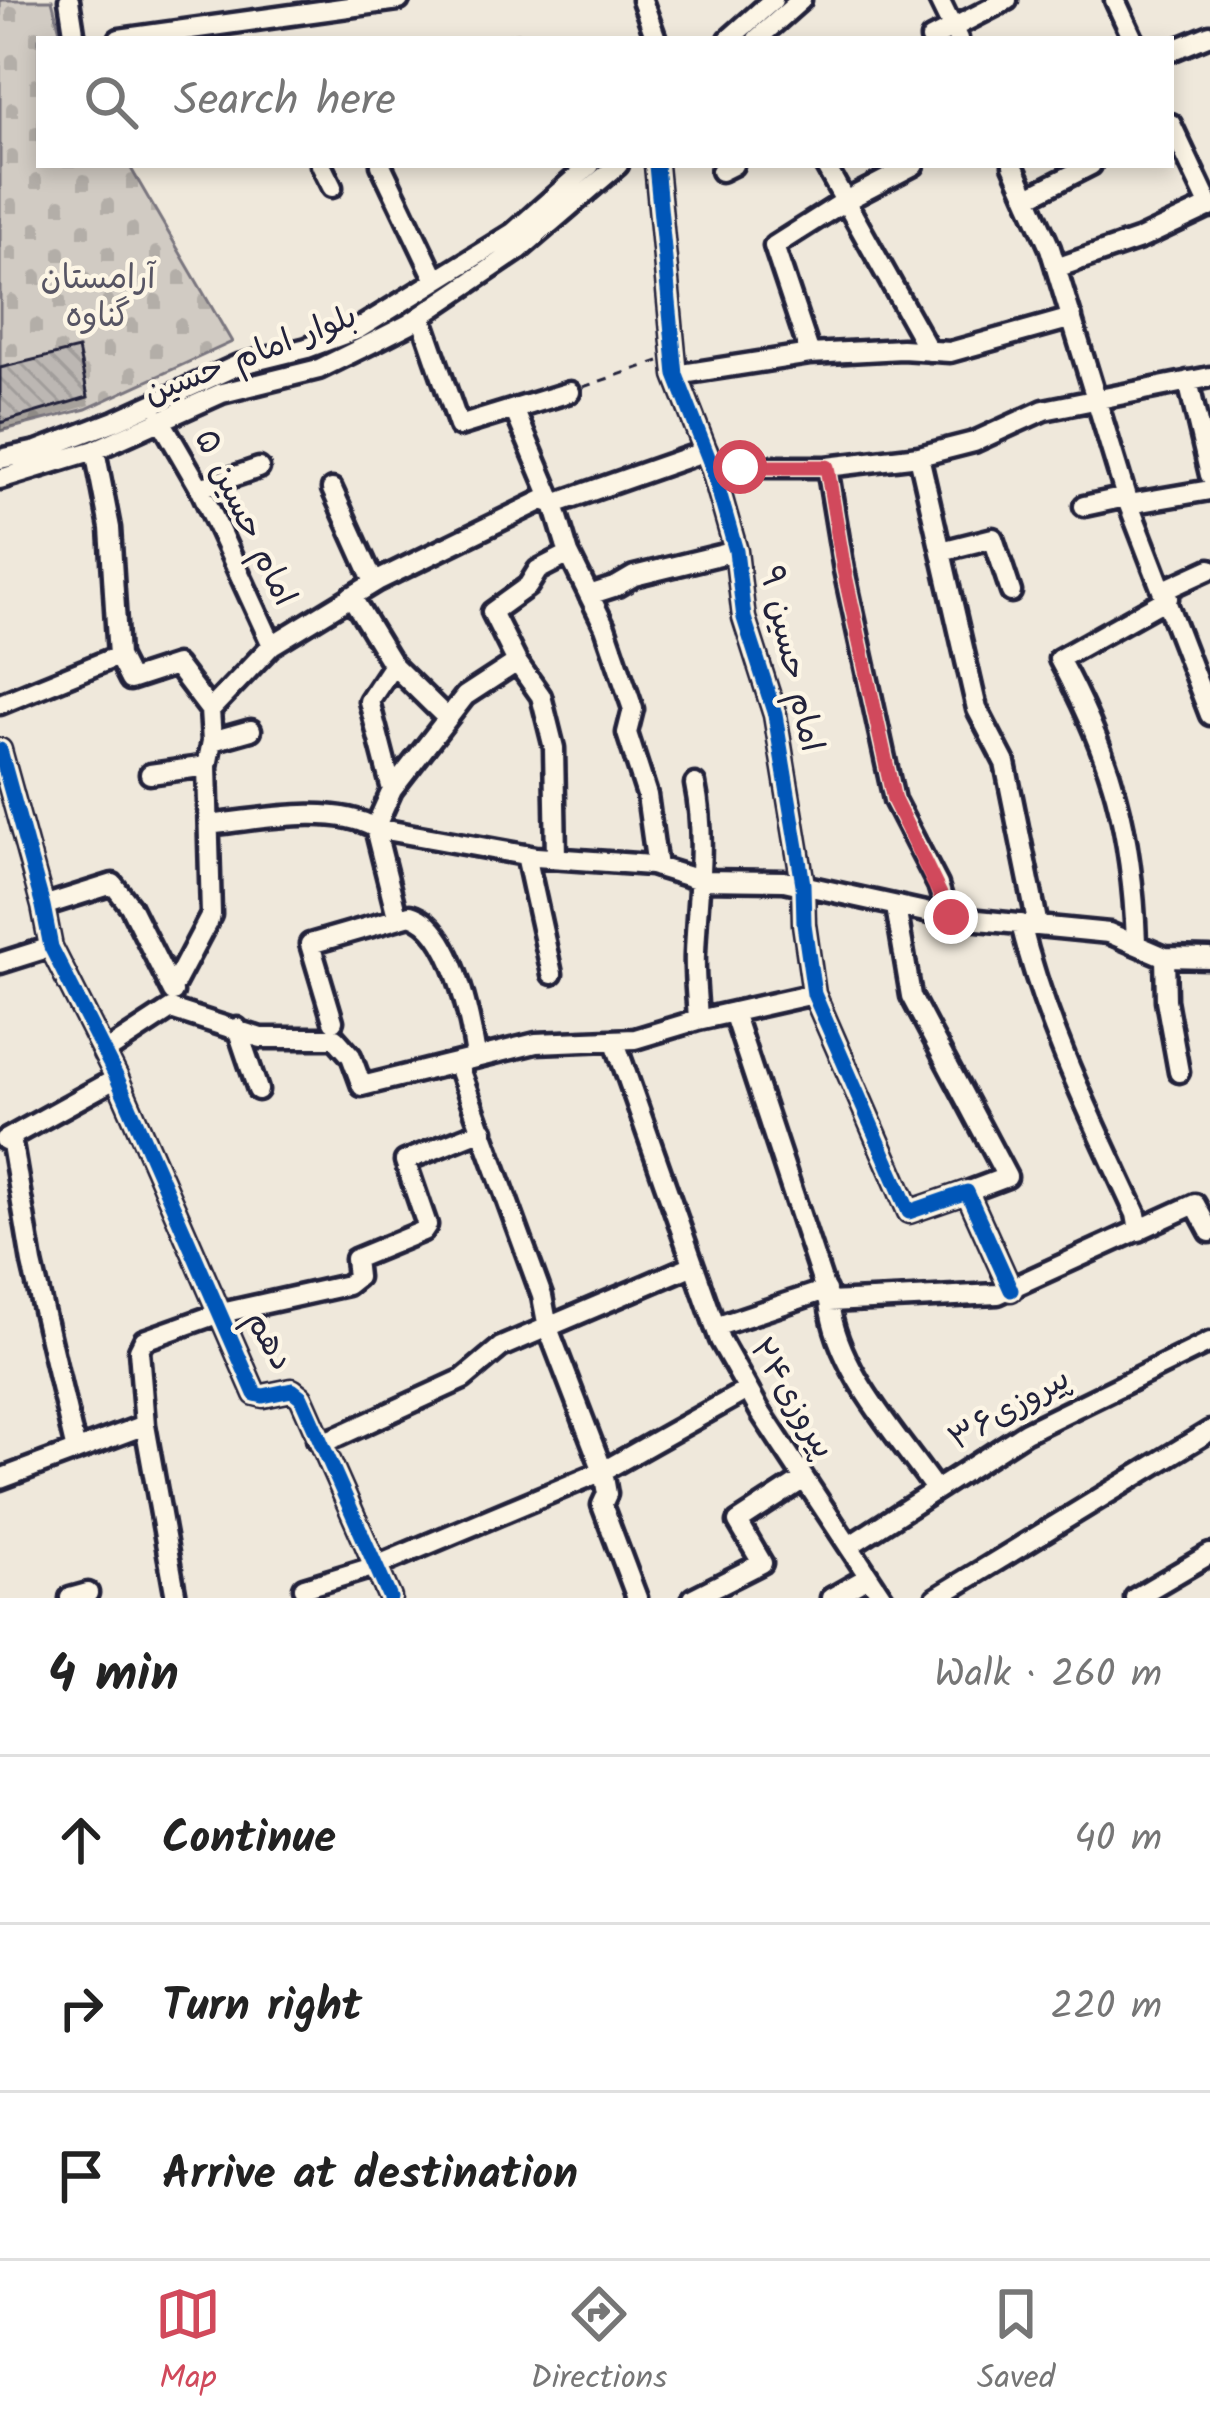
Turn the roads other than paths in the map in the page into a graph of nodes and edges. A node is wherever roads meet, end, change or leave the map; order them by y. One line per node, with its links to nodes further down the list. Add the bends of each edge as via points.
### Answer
1 (69, 0): 13 (street)
2 (398, 0): 9 (street)
3 (642, 0): 15 (street)
4 (773, 0): 16 (street)
5 (801, 0): 17 (street)
6 (939, 0): 11 (street)
7 (1006, 0): 11 (street)
8 (1114, 0): 18 (street)
9 (345, 4): 10 (street)
10 (251, 31): 14 (street)
11 (955, 33)
12 (1210, 35): 19 (street)
13 (75, 36)
14 (168, 36)
15 (655, 36)
16 (732, 36)
17 (760, 36)
18 (1132, 36)
19 (1174, 50)
20 (1174, 133): 33 (street)
21 (322, 168): 30 (street)
22 (382, 168): 35 (street)
23 (587, 168): 35 (street, via 512,233)
24 (615, 168): 36 (street, بلوار امام حسین, via 520,249)
25 (656, 168): 40 (street, امام حسین ۹)
26 (827, 168): 32 (street)
27 (908, 168): 32 (street)
28 (1015, 168): 31 (street)
29 (1085, 168): 31 (street)
30 (332, 187)
31 (1030, 196): 34 (street)
32 (845, 201): 38 (street); 39 (street, via 773,246)
33 (1210, 207): 34 (street)
34 (1056, 268): 37 (street)
35 (436, 280): 49 (street, via 358,328 238,365 115,421)
36 (421, 316): 45 (street, via 459,426); 46 (street, بلوار امام حسین, via 320,369 237,388)
37 (1072, 317): 38 (street, via 950,352); 44 (street)
38 (928, 351): 39 (street)
39 (810, 354): 40 (street)
40 (674, 365): 50 (street, امام حسین ۹)
41 (1210, 376): 42 (street)
42 (1188, 380): 44 (street); 53 (street)
43 (570, 392): 45 (street)
44 (1095, 398): 48 (street); 58 (street)
45 (514, 409): 59 (street)
46 (160, 419): 47 (street, بلوار امام حسین); 55 (street, امام حسین ۵)
47 (95, 450): 54 (street, بلوار امام حسین); 71 (street, via 110,528)
48 (920, 456): 51 (street); 62 (street)
49 (0, 459)
50 (709, 459): 51 (street); 59 (street); 61 (street, امام حسین ۹)
51 (827, 467): 95 (street, via 894,800)
52 (259, 468): 55 (street)
53 (1210, 475)
54 (0, 479)
55 (200, 488): 70 (street, امام حسین ۵)
56 (332, 489): 65 (street)
57 (1210, 490): 58 (street)
58 (1128, 501): 60 (street); 67 (street)
59 (554, 504): 63 (street); 65 (street, via 543,500)
60 (1084, 506)
61 (736, 551): 68 (street); 91 (street, امام حسین ۹)
62 (941, 551): 66 (street, via 993,538); 96 (street, via 977,709 1005,763)
63 (569, 554): 68 (street); 72 (street, via 492,612)
64 (1210, 569): 67 (street)
65 (374, 582): 69 (street)
66 (1011, 592)
67 (1166, 594): 76 (street); 97 (street, via 1059,658 1119,797)
68 (589, 595): 89 (street, via 633,709 626,734 647,795)
69 (351, 596): 70 (street); 73 (street)
70 (272, 645): 75 (street)
71 (118, 656): 74 (street); 75 (street, via 130,680 176,665)
72 (517, 662): 77 (street); 88 (street, via 541,696 554,748)
73 (393, 665): 77 (street); 84 (street, via 369,700)
74 (0, 704)
75 (210, 710): 79 (street)
76 (1210, 715)
77 (447, 718): 84 (street)
78 (251, 730): 79 (street)
79 (212, 740): 81 (street)
80 (0, 750): 92 (street, دهم)
81 (207, 766): 82 (street); 85 (street)
82 (150, 774)
83 (695, 784): 90 (street, via 703,819)
84 (392, 790): 86 (street)
85 (208, 825): 86 (street, via 359,818); 103 (street, via 211,915)
86 (375, 828): 87 (street); 94 (street)
87 (526, 855): 88 (street); 102 (street)
88 (556, 857): 89 (street)
89 (657, 866): 90 (street)
90 (700, 880): 91 (street); 107 (street)
91 (803, 884): 93 (street); 104 (street, امام حسین ۹)
92 (44, 906): 98 (street, دهم); 103 (street, via 113,884)
93 (896, 907): 95 (street); 118 (street, via 911,996 1007,1178)
94 (397, 916): 108 (street, via 310,944); 112 (street, via 419,917 443,947 469,1012)
95 (948, 916): 96 (street)
96 (1030, 925): 97 (street); 119 (street, via 1032,967)
97 (1136, 942): 99 (street)
98 (51, 947): 101 (street); 111 (street, دهم)
99 (1165, 957): 100 (street); 113 (street)
100 (1210, 958)
101 (0, 963)
102 (552, 974)
103 (173, 987): 105 (street)
104 (814, 994): 106 (street); 118 (street, امام حسین ۹, via 909,1212)
105 (171, 1009): 109 (street); 111 (street)
106 (733, 1012): 107 (street); 123 (street)
107 (698, 1020): 110 (street)
108 (333, 1021)
109 (238, 1028): 112 (street, via 261,1038 335,1038 352,1055 362,1085); 115 (street)
110 (615, 1042): 112 (street, via 536,1043); 121 (street, پیروزی۲۴)
111 (104, 1053): 114 (street, دهم)
112 (467, 1060): 116 (street)
113 (1179, 1072)
114 (117, 1078): 117 (street); 124 (street, دهم)
115 (258, 1090)
116 (483, 1130): 124 (street, via 405,1161 427,1225 356,1259 357,1277 347,1286); 126 (street)
117 (6, 1140): 132 (street)
118 (967, 1192): 122 (street)
119 (1139, 1231): 120 (street, via 1195,1204); 122 (street)
120 (1210, 1232)
121 (691, 1266): 125 (street, پیروزی۲۴); 126 (street)
122 (1011, 1290): 123 (street)
123 (827, 1296): 125 (street); 136 (street, via 854,1371)
124 (217, 1313): 129 (street, via 144,1340); 131 (street, دهم, via 255,1394 292,1390)
125 (715, 1327): 128 (street, پیروزی۲۴)
126 (548, 1328): 131 (street, via 501,1347 463,1379); 133 (street)
127 (1210, 1342): 136 (street, پیروزی۳۶, via 1026,1432)
128 (747, 1390): 133 (street); 135 (street, پیروزی۲۴)
129 (145, 1425): 132 (street); 142 (street)
130 (1210, 1431): 148 (street)
131 (317, 1439): 139 (street, دهم)
132 (76, 1451): 134 (street)
133 (603, 1472): 139 (street); 144 (street, via 602,1504)
134 (0, 1479)
135 (804, 1479): 137 (street, پیروزی۲۴); 145 (street, via 738,1522 762,1563)
136 (934, 1489): 137 (street, پیروزی۳۶)
137 (849, 1546): 140 (street, پیروزی۲۴)
138 (1210, 1555): 149 (street)
139 (376, 1566): 141 (street); 143 (street, دهم)
140 (868, 1577): 146 (street); 147 (street, پیروزی۲۴)
141 (304, 1588)
142 (176, 1598)
143 (390, 1598)
144 (637, 1598)
145 (693, 1598)
146 (831, 1598)
147 (883, 1598)
148 (936, 1598)
149 (1135, 1598)

